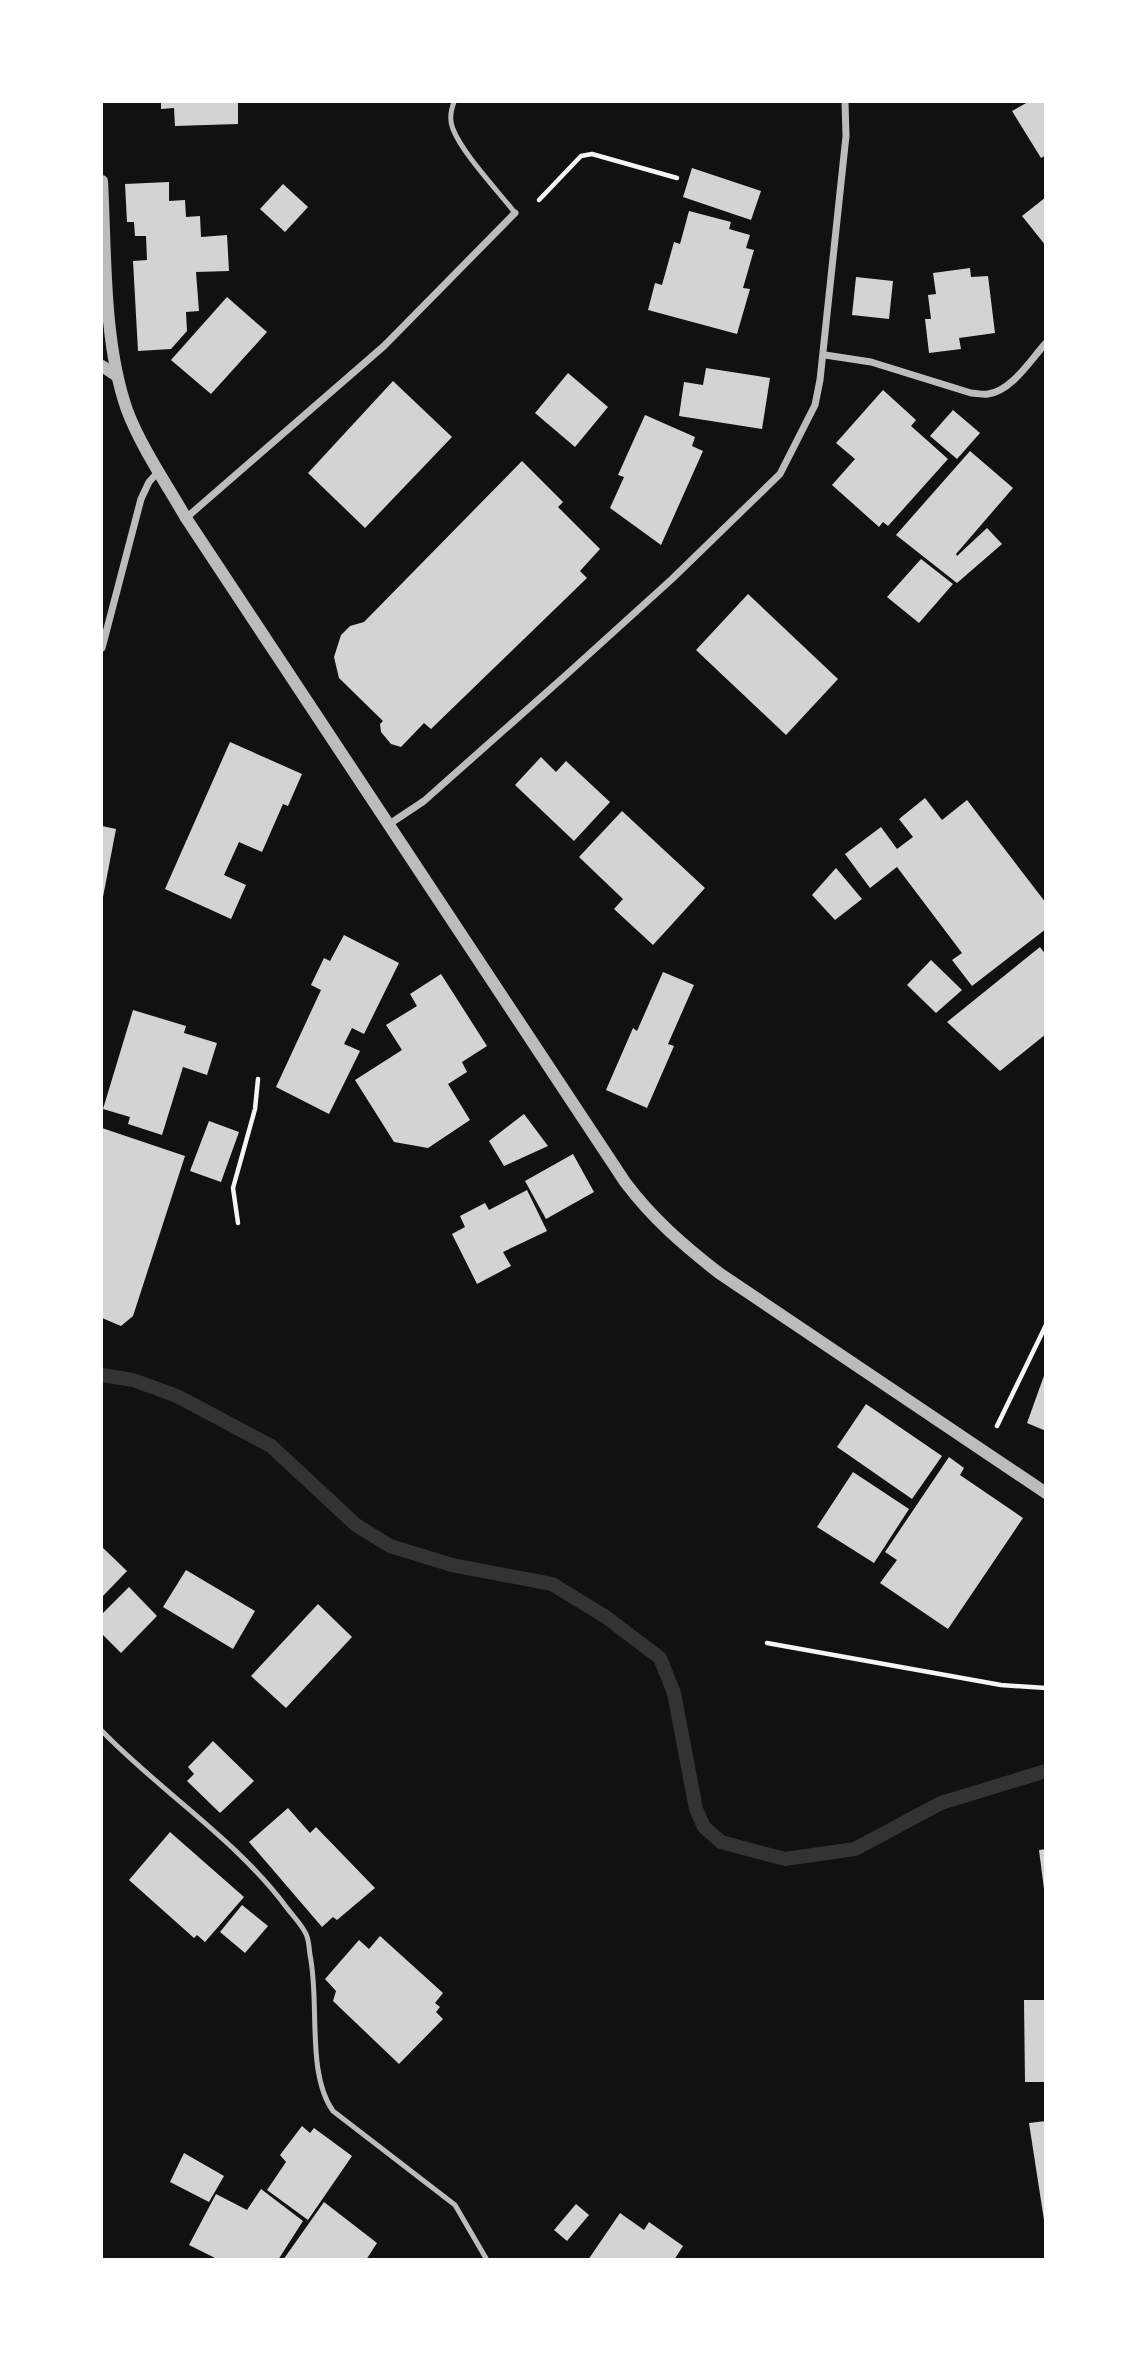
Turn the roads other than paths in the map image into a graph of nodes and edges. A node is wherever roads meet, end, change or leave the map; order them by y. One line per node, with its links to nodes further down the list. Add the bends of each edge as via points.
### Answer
1 (454, 102): 4 (lane, via 452,126 461,144)
2 (845, 102): 6 (street, via 846,136)
3 (102, 181): 8 (street, via 110,334)
4 (515, 213): 10 (street, via 384,346)
5 (1045, 343): 6 (street, via 1014,379 988,394 971,393 871,362)
6 (825, 355): 12 (street, via 815,405 767,490 424,801)
7 (102, 366): 8 (street)
8 (117, 376): 9 (street, via 128,412)
9 (159, 471): 10 (street); 11 (street, via 141,499)
10 (186, 518): 12 (street)
11 (102, 648)
12 (388, 825): 13 (street, via 646,1210 719,1273)
13 (1045, 1493)
14 (102, 1731): 15 (lane, via 251,1864 306,1933 324,2099 333,2111 455,2205)
15 (487, 2259)

